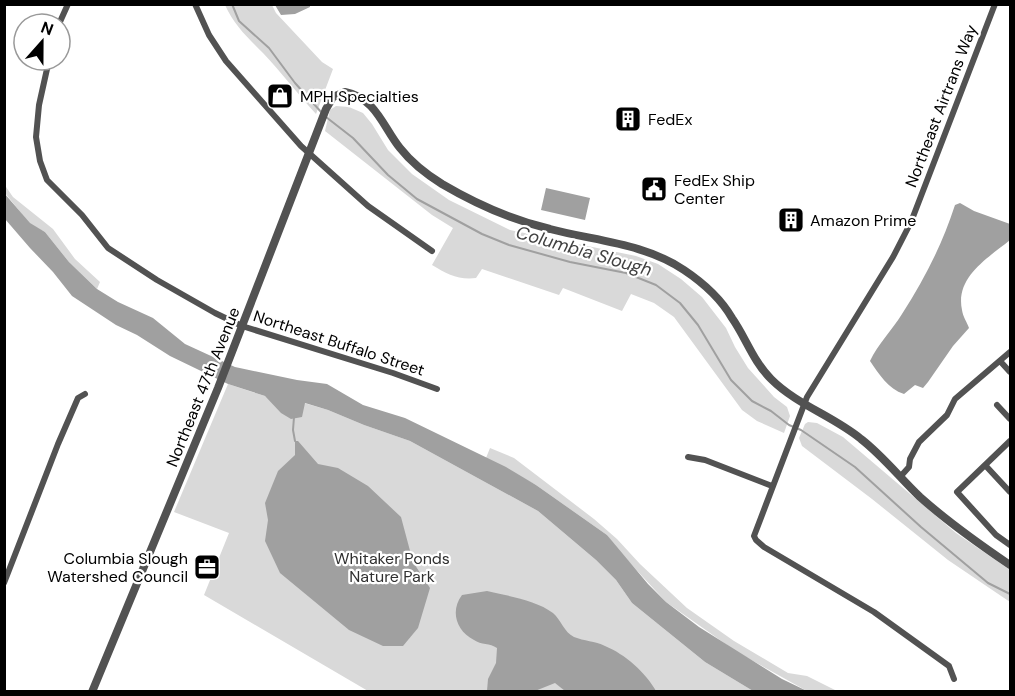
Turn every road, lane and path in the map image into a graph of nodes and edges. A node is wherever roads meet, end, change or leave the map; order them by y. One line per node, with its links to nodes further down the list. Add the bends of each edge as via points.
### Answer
1 (195, 4): 4 (street, via 226,61)
2 (995, 4): 12 (street, Northeast Airtrans Way, via 903,237)
3 (46, 72): 6 (street, Northeast Buffalo Street, via 36,137 46,180 82,214 115,254)
4 (309, 154): 5 (street, via 368,206); 6 (street, Northeast 47th Avenue); 12 (street, Northeast 47th Avenue, via 326,109 337,94 345,92 364,99 411,160 471,200 536,226 642,250 686,272 725,308 766,375)
5 (432, 251)
6 (242, 326): 10 (street, Northeast Buffalo Street); 25 (street, Northeast 47th Avenue)
7 (1011, 352): 8 (street)
8 (1000, 361): 9 (street); 18 (street, via 955,399 947,415 919,442 909,467)
9 (1011, 372)
10 (437, 389)
11 (85, 394): 23 (street, via 78,398 58,444)
12 (803, 404): 18 (street, via 860,438); 19 (street, Northeast Airtrans Way)
13 (997, 405): 14 (street)
14 (1011, 419)
15 (1011, 441): 17 (street)
16 (688, 457): 19 (street)
17 (985, 465): 20 (street); 21 (street, via 957,492)
18 (900, 477): 22 (street, via 942,516)
19 (772, 486): 24 (street, Northeast Airtrans Way, via 756,540 874,612 949,666)
20 (1011, 492)
21 (1011, 546)
22 (1011, 565)
23 (4, 583)
24 (954, 679)
25 (92, 692)

